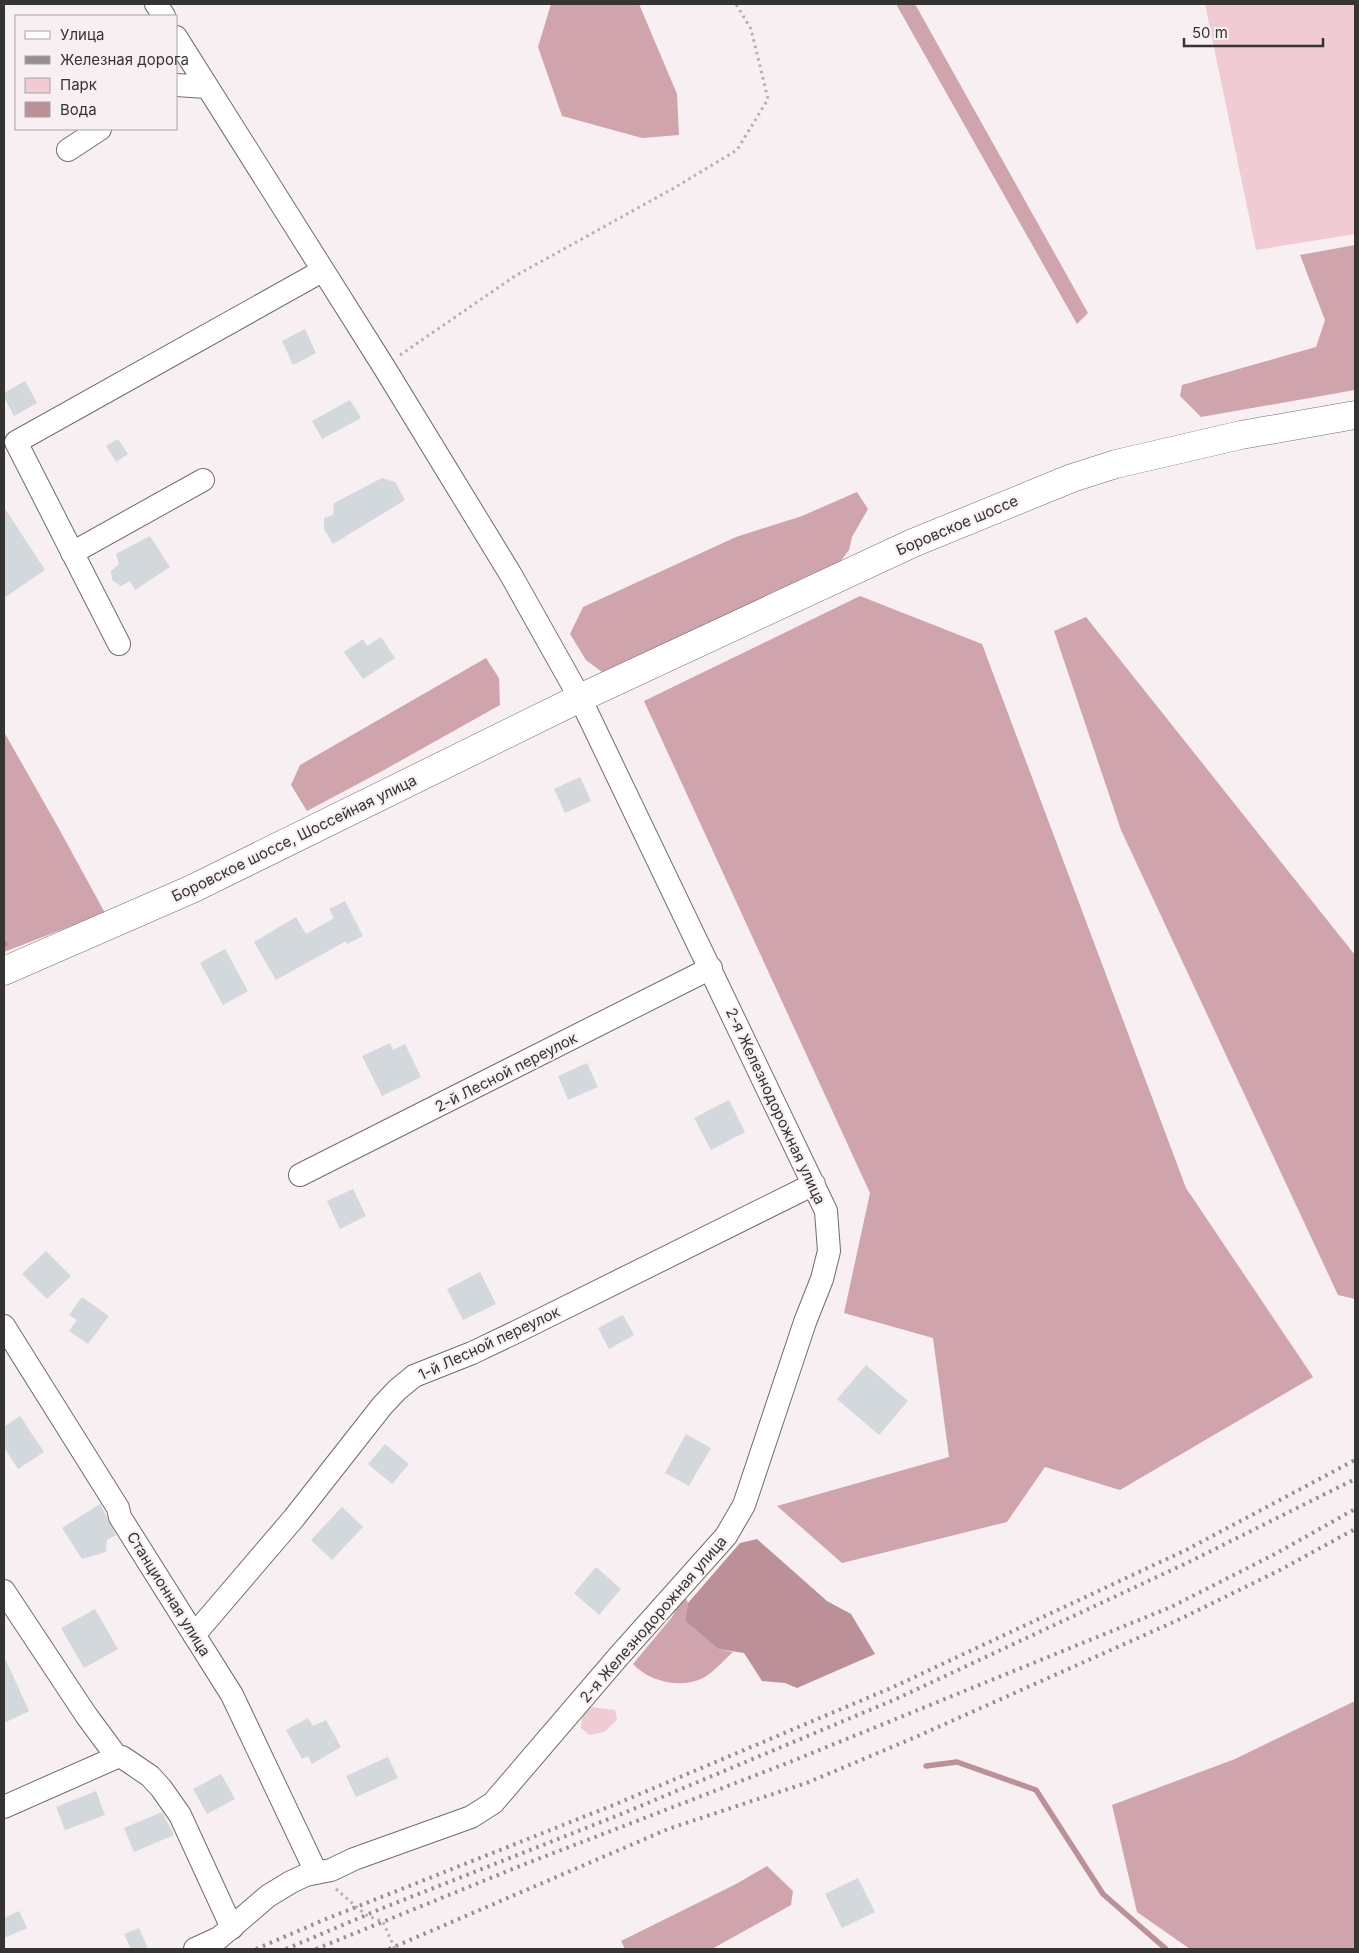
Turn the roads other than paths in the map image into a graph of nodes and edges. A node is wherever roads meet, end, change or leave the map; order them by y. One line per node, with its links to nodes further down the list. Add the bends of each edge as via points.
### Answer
1 (156, 4): 2 (street)
2 (163, 15)
3 (178, 40): 5 (street, 2-я Железнодорожная улица)
4 (178, 85): 5 (street)
5 (207, 87): 8 (street, 2-я Железнодорожная улица)
6 (98, 130): 7 (street)
7 (68, 150)
8 (322, 271): 11 (street, via 16,442); 13 (street, 2-я Железнодорожная улица, via 511,575)
9 (1355, 415): 13 (main road, Боровское шоссе, via 1143,456 1081,475 913,543)
10 (203, 480): 11 (street)
11 (72, 553): 12 (street)
12 (119, 644)
13 (580, 698): 14 (street, 2-я Железнодорожная улица); 15 (main road, Боровское шоссе, Шоссейная улица, via 192,889)
14 (711, 968): 16 (street, 2-й Лесной переулок); 17 (street, 2-я Железнодорожная улица)
15 (4, 971)
16 (300, 1175)
17 (814, 1184): 20 (street, 1-й Лесной переулок, via 472,1353 414,1376 397,1390); 23 (street, 2-я Железнодорожная улица, via 826,1211 829,1251 744,1505 726,1536 487,1808 330,1870)
18 (4, 1326): 20 (street, Станционная улица)
19 (4, 1591): 21 (street)
20 (194, 1635): 23 (street, Станционная улица, via 232,1694)
21 (117, 1757): 22 (street); 24 (street, via 150,1776 180,1815)
22 (4, 1807)
23 (316, 1872): 24 (street, 2-я Железнодорожная улица, via 268,1896)
24 (232, 1928): 25 (street, 2-я Железнодорожная улица)
25 (196, 1949)

